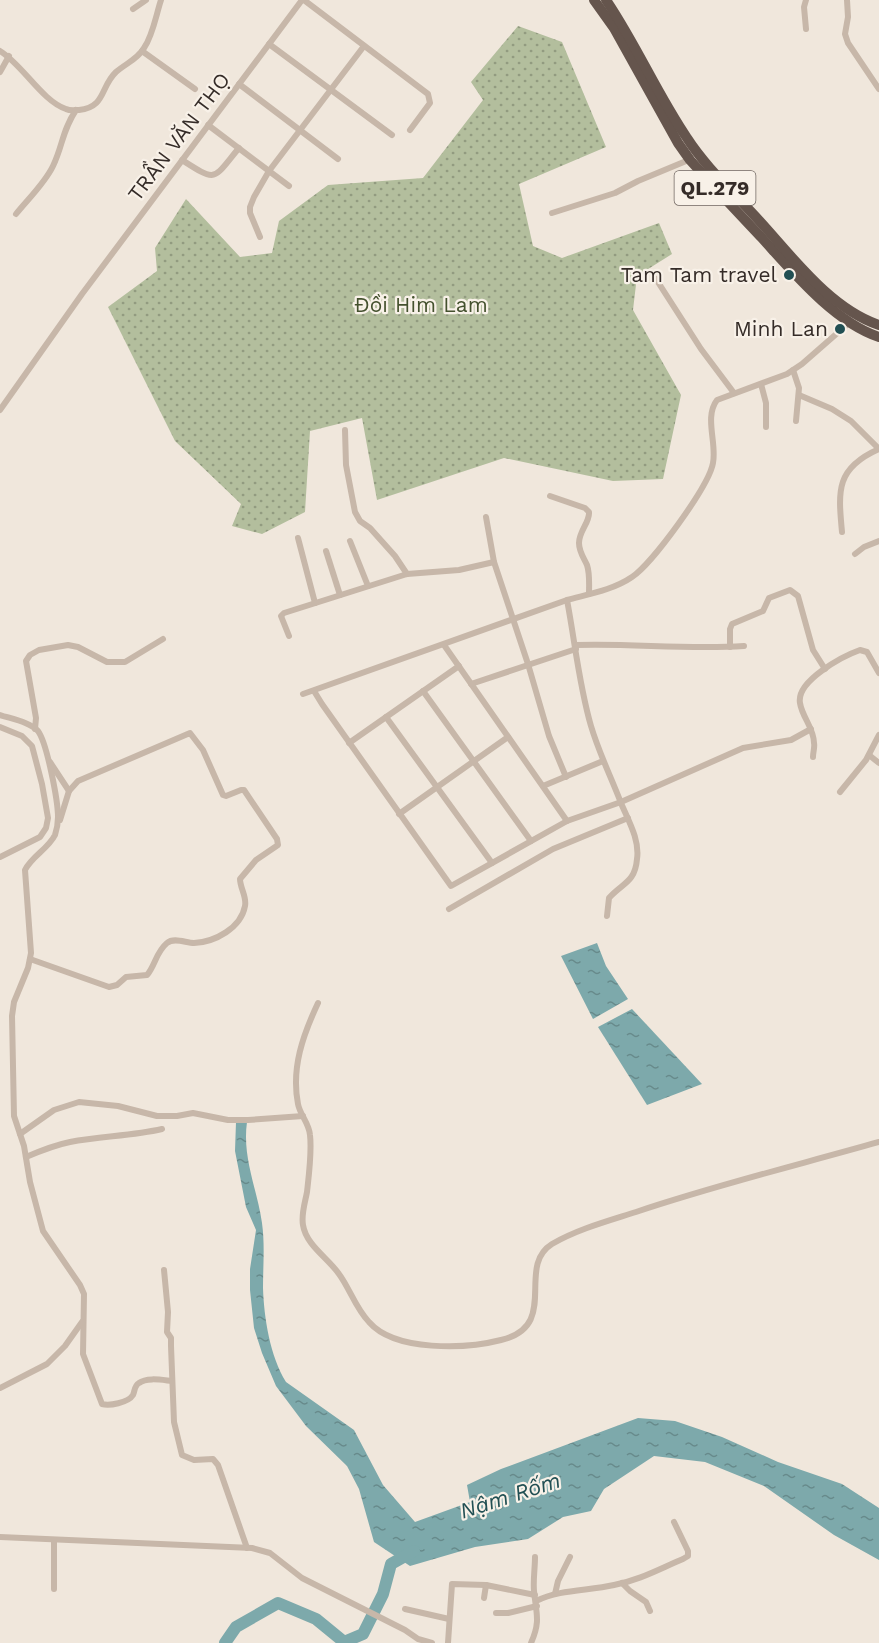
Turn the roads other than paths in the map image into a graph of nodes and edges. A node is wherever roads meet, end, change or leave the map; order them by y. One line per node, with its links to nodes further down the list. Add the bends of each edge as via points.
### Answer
1 (146, 0): 8 (street)
2 (161, 0): 13 (street)
3 (303, 0): 10 (street, TRẦN VĂN THỌ); 11 (street)
4 (594, 0): 26 (highway, QL.279, via 614,28 673,134)
5 (606, 0): 26 (highway, QL.279)
6 (806, 0): 9 (street)
7 (847, 0): 19 (street, via 848,43)
8 (133, 9)
9 (806, 29)
10 (269, 44): 16 (street, TRẦN VĂN THỌ); 18 (street)
11 (364, 46): 18 (street); 22 (street, via 428,94 430,103)
12 (0, 51): 14 (street)
13 (142, 51): 17 (street); 20 (street, via 116,72 96,104)
14 (9, 56): 15 (street); 20 (street, via 56,103)
15 (0, 72)
16 (238, 84): 21 (street, TRẦN VĂN THỌ); 23 (street)
17 (195, 89)
18 (331, 89): 23 (street); 24 (street)
19 (879, 89)
20 (76, 110): 32 (street, via 50,171)
21 (208, 125): 25 (street); 28 (street, TRẦN VĂN THỌ)
22 (410, 130)
23 (300, 132): 27 (street); 29 (street)
24 (392, 135)
25 (239, 148): 28 (street, via 213,176); 29 (street)
26 (694, 157): 31 (street, via 615,194); 35 (highway, QL.279)
27 (338, 159)
28 (182, 160): 42 (street, TRẦN VĂN THỌ)
29 (270, 171): 30 (street); 33 (street, via 250,207)
30 (289, 186)
31 (552, 213)
32 (16, 214)
33 (260, 237)
34 (656, 279): 40 (street)
35 (852, 319): 36 (highway, QL.279); 37 (highway, QL.279, via 867,333); 38 (street)
36 (879, 325)
37 (879, 337)
38 (793, 370): 39 (street); 41 (street)
39 (761, 384): 40 (street); 44 (street)
40 (734, 393): 58 (street, via 717,400 712,407 713,465 691,506 643,569 622,583)
41 (799, 395): 43 (street); 46 (street, via 835,410)
42 (0, 410)
43 (796, 422)
44 (766, 428)
45 (345, 430): 56 (street, via 346,465 355,512)
46 (879, 449): 49 (street, via 855,462 842,479)
47 (550, 496): 58 (street, via 589,512 579,546 587,566)
48 (486, 517): 55 (street)
49 (842, 532)
50 (298, 538): 61 (street)
51 (350, 541): 57 (street)
52 (879, 541): 54 (street)
53 (326, 551): 59 (street)
54 (855, 554)
55 (494, 562): 56 (street, via 459,570); 62 (street)
56 (407, 574): 57 (street)
57 (368, 586): 59 (street)
58 (589, 594): 60 (street)
59 (340, 595): 61 (street)
60 (567, 600): 62 (street); 67 (street)
61 (315, 603): 63 (street, via 282,614)
62 (514, 620): 65 (street); 69 (street)
63 (289, 636)
64 (163, 639): 80 (street, via 133,659 120,662 100,659 68,645 34,652 26,661)
65 (444, 645): 70 (street); 74 (street)
66 (744, 646): 68 (street)
67 (576, 647): 68 (street, via 620,643); 69 (street); 89 (street, via 588,716)
68 (730, 647): 71 (street, via 732,624 762,612 769,598 789,590 800,599 813,651)
69 (528, 664): 73 (street); 91 (street)
70 (459, 666): 73 (street); 75 (street)
71 (825, 669): 72 (street, via 863,650); 81 (street, via 806,684 800,696 800,706)
72 (879, 673)
73 (471, 684): 83 (street)
74 (314, 691): 76 (street); 84 (street)
75 (423, 691): 78 (street); 88 (street)
76 (303, 694)
77 (0, 715): 80 (street)
78 (386, 717): 84 (street); 93 (street)
79 (0, 727): 102 (street, via 26,738 35,752 48,818)
80 (35, 729): 87 (street, via 42,737)
81 (811, 729): 86 (street); 96 (street, via 791,740 734,751)
82 (879, 735): 85 (street)
83 (508, 737): 88 (street); 92 (street)
84 (349, 742): 97 (street)
85 (869, 755): 90 (street); 95 (street)
86 (813, 757)
87 (48, 760): 94 (street); 100 (street)
88 (475, 761): 93 (street); 101 (street)
89 (603, 761): 91 (street); 96 (street)
90 (879, 763)
91 (566, 777): 92 (street)
92 (543, 786): 99 (street)
93 (437, 788): 97 (street); 104 (street)
94 (69, 792): 100 (street); 107 (street, via 74,784 92,774 190,733 203,750 223,795 244,790 278,845 256,860 240,879 245,904 235,925 205,941 168,942 147,975 126,977 109,987)
95 (840, 792)
96 (621, 802): 98 (street); 99 (street)
97 (399, 814): 104 (street, via 451,886)
98 (628, 818): 105 (street, via 553,849); 106 (street, via 637,860 631,879 609,898)
99 (567, 821): 101 (street)
100 (58, 824): 102 (street, via 51,841)
101 (531, 841): 104 (street)
102 (33, 850): 103 (street); 107 (street, via 25,874)
103 (0, 857)
104 (492, 863)
105 (449, 909)
106 (607, 916)
107 (30, 959): 111 (street, via 12,1016 14,1116)
108 (318, 1003): 109 (street, via 298,1057 297,1093)
109 (303, 1116): 111 (street, via 248,1120 193,1113 157,1116 79,1102 54,1110); 112 (street, via 310,1135 302,1221 309,1239 338,1271 370,1324 390,1338 439,1345 484,1343 521,1332 534,1314 541,1255 550,1245 570,1235 657,1205)
110 (162, 1129): 113 (street, via 70,1142)
111 (20, 1134): 113 (street)
112 (879, 1142)
113 (26, 1157): 115 (street, via 43,1232 84,1294)
114 (164, 1270): 116 (street)
115 (82, 1322): 116 (street, via 83,1354 102,1404 109,1406 130,1398 142,1381); 117 (street, via 46,1364)
116 (172, 1381): 121 (street, via 174,1422 182,1455 194,1460 213,1460 218,1465)
117 (0, 1388)
118 (674, 1522): 124 (street, via 688,1556 640,1579)
119 (0, 1537): 120 (street)
120 (54, 1540): 121 (street); 126 (street)
121 (247, 1548): 134 (street, via 270,1553 302,1578 405,1630)
122 (535, 1557): 129 (street)
123 (570, 1557): 127 (street)
124 (622, 1583): 127 (street); 131 (street, via 646,1602)
125 (486, 1585): 128 (street); 129 (street); 133 (street, via 452,1584)
126 (54, 1589)
127 (555, 1594): 129 (street)
128 (483, 1598)
129 (536, 1600): 132 (street, via 508,1613); 137 (street, via 537,1625)
130 (405, 1609): 133 (street)
131 (650, 1611)
132 (496, 1613)
133 (449, 1619): 136 (street)
134 (418, 1641): 135 (street)
135 (432, 1643)
136 (448, 1643)
137 (531, 1643)

